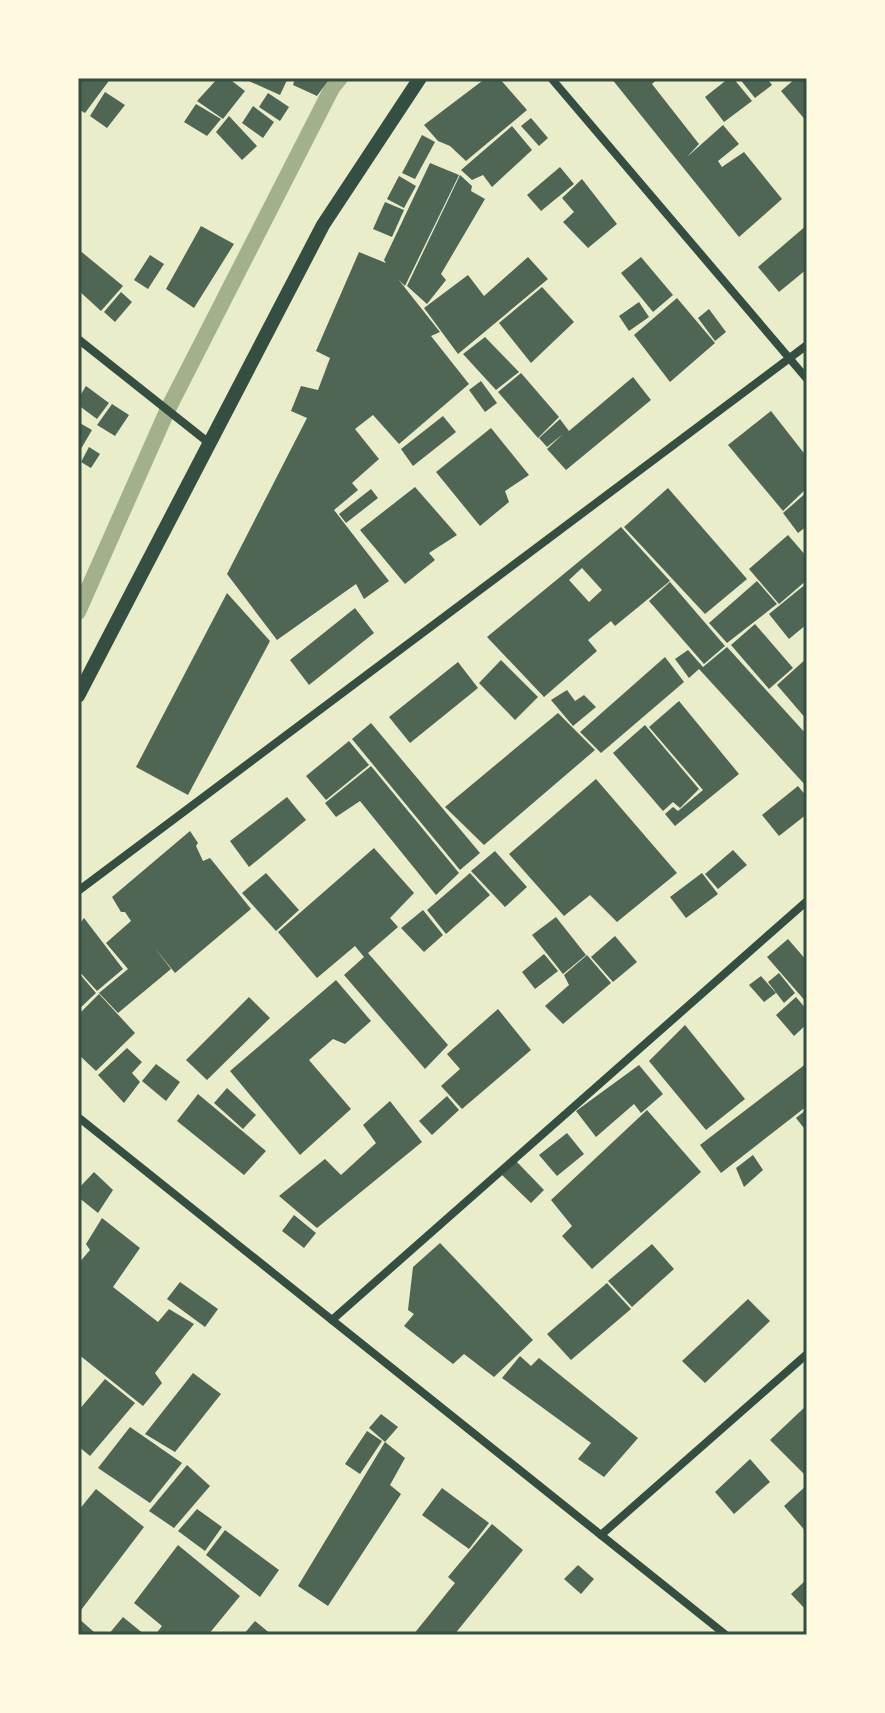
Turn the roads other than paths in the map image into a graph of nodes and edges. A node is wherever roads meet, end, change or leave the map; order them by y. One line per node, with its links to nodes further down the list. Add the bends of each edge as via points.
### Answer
1 (420, 78): 7 (street, via 323,225)
2 (551, 78): 5 (street)
3 (78, 339): 7 (street)
4 (807, 345): 5 (street)
5 (790, 358): 6 (street); 9 (street)
6 (807, 379)
7 (209, 443): 8 (street)
8 (78, 696)
9 (78, 891)
10 (807, 901): 12 (street)
11 (78, 1117): 12 (street)
12 (332, 1320): 14 (street)
13 (807, 1354): 14 (street)
14 (601, 1535): 15 (street)
15 (726, 1635)

